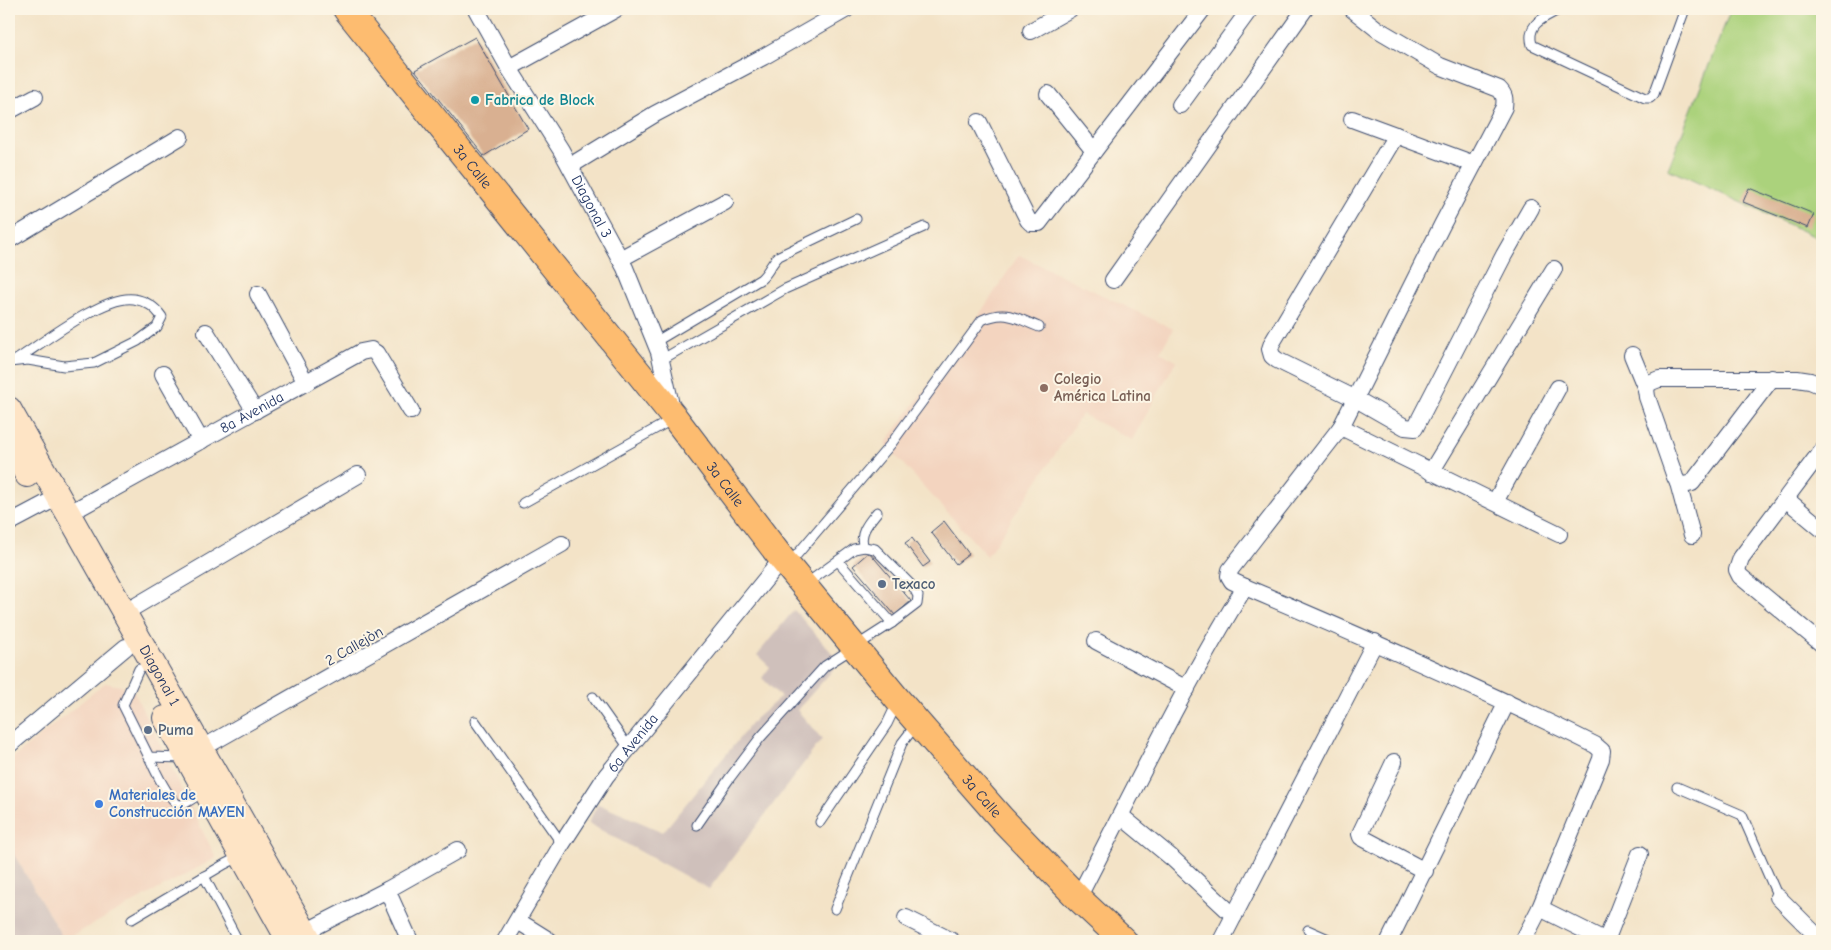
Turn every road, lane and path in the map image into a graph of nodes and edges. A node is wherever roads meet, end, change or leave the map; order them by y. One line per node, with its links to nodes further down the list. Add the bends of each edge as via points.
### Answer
1 (346, 9): 50 (main road, 3a Calle)
2 (476, 9): 13 (street, Diagonal 3)
3 (616, 9): 13 (street)
4 (847, 9): 24 (street, via 656,114)
5 (1070, 9): 12 (street)
6 (1203, 9): 22 (street)
7 (1250, 9): 16 (street)
8 (1305, 9): 32 (street)
9 (1357, 9): 23 (street, via 1377,29 1440,66 1499,89 1504,94 1504,107)
10 (1560, 9): 11 (lane, via 1539,20 1532,29 1532,45 1645,98 1654,94)
11 (1686, 9)
12 (1031, 30)
13 (509, 68): 24 (street, Diagonal 3)
14 (1048, 94): 22 (street)
15 (35, 97): 17 (street)
16 (1180, 105)
17 (9, 111)
18 (1352, 119): 20 (street)
19 (979, 122): 22 (street, via 1031,224 1039,223)
20 (1396, 135): 23 (street); 46 (street, via 1270,349 1277,360)
21 (180, 137): 29 (street)
22 (1094, 151)
23 (1474, 164): 46 (street)
24 (570, 166): 30 (street, Diagonal 3)
25 (725, 202): 30 (street)
26 (1531, 208): 46 (street, via 1414,428 1405,427)
27 (856, 219): 36 (lane, via 779,256 761,279)
28 (924, 227): 38 (lane, via 785,289)
29 (9, 240)
30 (620, 259): 36 (street, Diagonal 3)
31 (1554, 269): 55 (street)
32 (1113, 280)
33 (258, 294): 42 (street)
34 (1039, 327): 71 (lane, via 1007,315 994,315 982,320 891,444)
35 (206, 332): 48 (street)
36 (655, 342): 38 (street, Diagonal 3)
37 (1632, 355): 45 (street)
38 (660, 360): 50 (street, Diagonal 3)
39 (12, 361): 39 (lane, via 28,360 64,366 94,363 138,341 158,327 162,317 149,304 120,299 94,309)
40 (163, 374): 52 (street)
41 (1772, 378): 43 (street, via 1804,380); 45 (street, via 1659,379 1649,383); 57 (street, via 1692,483)
42 (306, 382): 48 (street, 8a Avenida); 49 (street, 8a Avenida, via 361,352 371,350 376,353)
43 (1822, 386)
44 (1558, 388): 59 (street)
45 (1646, 390): 57 (street)
46 (1356, 399): 51 (street)
47 (9, 409): 54 (main road, Diagonal 1)
48 (255, 411): 52 (street, 8a Avenida)
49 (411, 411)
50 (675, 418): 60 (lane); 71 (main road, 3a Calle)
51 (1341, 427): 55 (street); 72 (street, via 1230,570 1232,580)
52 (201, 441): 62 (street, 8a Avenida)
53 (1822, 450): 58 (street)
54 (20, 451): 62 (main road, Diagonal 1)
55 (1431, 472): 59 (street)
56 (358, 475): 75 (street)
57 (1678, 483): 66 (street)
58 (1786, 499): 64 (street); 82 (street, via 1741,558 1737,570 1740,576)
59 (1495, 502): 65 (street)
60 (523, 503)
61 (877, 512): 68 (lane, via 862,536)
62 (62, 516): 63 (street, 8a Avenida); 75 (main road, Diagonal 1); 81 (main road, Diagonal 1)
63 (9, 523)
64 (1822, 529)
65 (1559, 534)
66 (1692, 534)
67 (562, 544): 70 (street)
68 (864, 547): 69 (lane, via 854,549); 76 (lane, via 875,549 918,596 917,604)
69 (838, 561): 71 (lane); 76 (lane)
70 (520, 567): 73 (lane)
71 (791, 570): 83 (main road, 3a Calle); 98 (street, 6a Avenida)
72 (1245, 587): 80 (street); 87 (street)
73 (469, 597): 74 (street)
74 (451, 606): 77 (lane)
75 (124, 613): 81 (main road, Diagonal 1)
76 (892, 623): 83 (lane)
77 (417, 626): 78 (street)
78 (399, 636): 84 (lane, 2 Callejòn)
79 (1096, 641): 87 (street)
80 (1375, 642): 91 (street); 118 (street)
81 (133, 643): 85 (main road, Diagonal 1); 97 (street); 99 (main road, Diagonal 1)
82 (1822, 644)
83 (854, 646): 90 (main road, 3a Calle); 106 (lane, via 825,666 760,738)
84 (365, 655): 86 (street)
85 (139, 669): 99 (main road, Diagonal 1); 100 (lane, via 123,704)
86 (339, 670): 88 (lane, 2 Callejòn)
87 (1187, 689): 104 (street)
88 (304, 690): 92 (street)
89 (593, 696): 98 (lane)
90 (898, 700): 95 (main road, 3a Calle); 105 (lane, via 887,724)
91 (1507, 702): 111 (street); 116 (street, via 1602,751)
92 (278, 704): 93 (lane)
93 (252, 719): 96 (street)
94 (475, 721): 107 (lane)
95 (918, 723): 115 (main road, 3a Calle, via 1001,818); 117 (lane, via 902,743)
96 (226, 734): 99 (lane)
97 (9, 745)
98 (629, 748): 107 (street, 6a Avenida, via 606,776)
99 (193, 753): 100 (lane); 102 (main road, Diagonal 1)
100 (149, 758): 102 (lane, via 171,799 177,804 182,805)
101 (1394, 762): 111 (street, via 1360,834)
102 (213, 787): 110 (main road, Diagonal 1); 124 (main road, Diagonal 1)
103 (1677, 787): 114 (lane, via 1742,815)
104 (1121, 816): 115 (street); 118 (street)
105 (820, 822)
106 (697, 825)
107 (562, 844): 121 (street, 6a Avenida)
108 (458, 850): 113 (street)
109 (1640, 854): 123 (street, via 1606,941)
110 (241, 856): 112 (lane); 124 (main road, Diagonal 1)
111 (1425, 871): 133 (street)
112 (204, 876): 120 (lane); 125 (lane)
113 (387, 890): 124 (street); 126 (street)
114 (1778, 897): 135 (street)
115 (1078, 898): 130 (main road, 3a Calle)
116 (1540, 908): 123 (street); 134 (street)
117 (835, 909)
118 (1234, 916): 131 (street)
119 (906, 918): 129 (street)
120 (132, 920)
121 (518, 921): 127 (street, 6a Avenida); 128 (street)
122 (1308, 930): 132 (lane)
123 (1587, 937)
124 (301, 938)
125 (238, 941)
126 (410, 941)
127 (505, 941)
128 (550, 941)
129 (952, 941)
130 (1124, 941)
131 (1221, 941)
132 (1333, 941)
133 (1389, 941)
134 (1523, 941)
135 (1822, 941)

